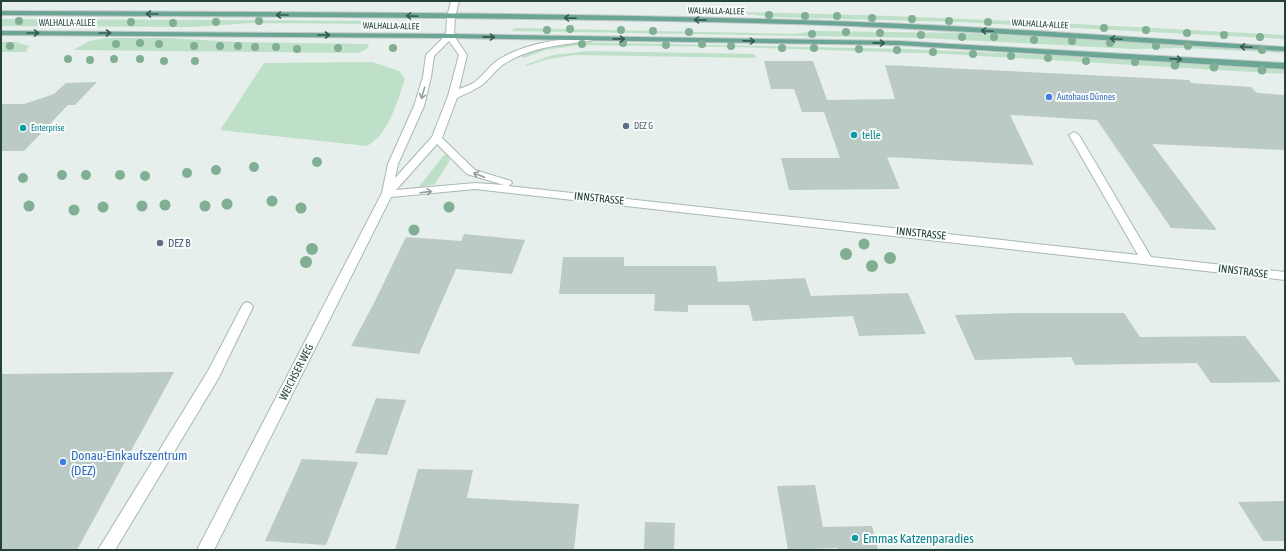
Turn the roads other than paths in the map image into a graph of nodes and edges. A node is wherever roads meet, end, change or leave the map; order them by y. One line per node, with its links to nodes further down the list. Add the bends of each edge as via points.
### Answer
1 (455, 1): 3 (street)
2 (1, 13): 3 (main road, WALHALLA-ALLEE, one-way to 2)
3 (451, 17): 5 (street); 7 (main road, WALHALLA-ALLEE, one-way to 3, via 877,25 620,18)
4 (1, 33): 5 (main road, WALHALLA-ALLEE, one-way to 5)
5 (450, 36): 6 (main road, WALHALLA-ALLEE, one-way to 6); 9 (street, WEICHSER WEG, via 463,55); 12 (street, WEICHSER WEG, one-way to 12, via 430,55 419,106 393,164)
6 (590, 39): 8 (main road, WALHALLA-ALLEE, one-way to 8, via 898,43); 9 (street, via 543,44 525,50 501,62 479,83)
7 (1285, 49)
8 (1285, 66)
9 (453, 96): 11 (street, WEICHSER WEG)
10 (1074, 135): 14 (street)
11 (437, 138): 12 (street, WEICHSER WEG); 13 (street, INNSTRASSE, one-way to 11, via 471,172)
12 (387, 194): 13 (street, INNSTRASSE, one-way to 13, via 475,186); 18 (street, WEICHSER WEG)
13 (557, 194): 14 (street, INNSTRASSE)
14 (1147, 260): 15 (street, INNSTRASSE)
15 (1285, 276)
16 (247, 307): 17 (street, via 213,375)
17 (106, 550)
18 (205, 550)

